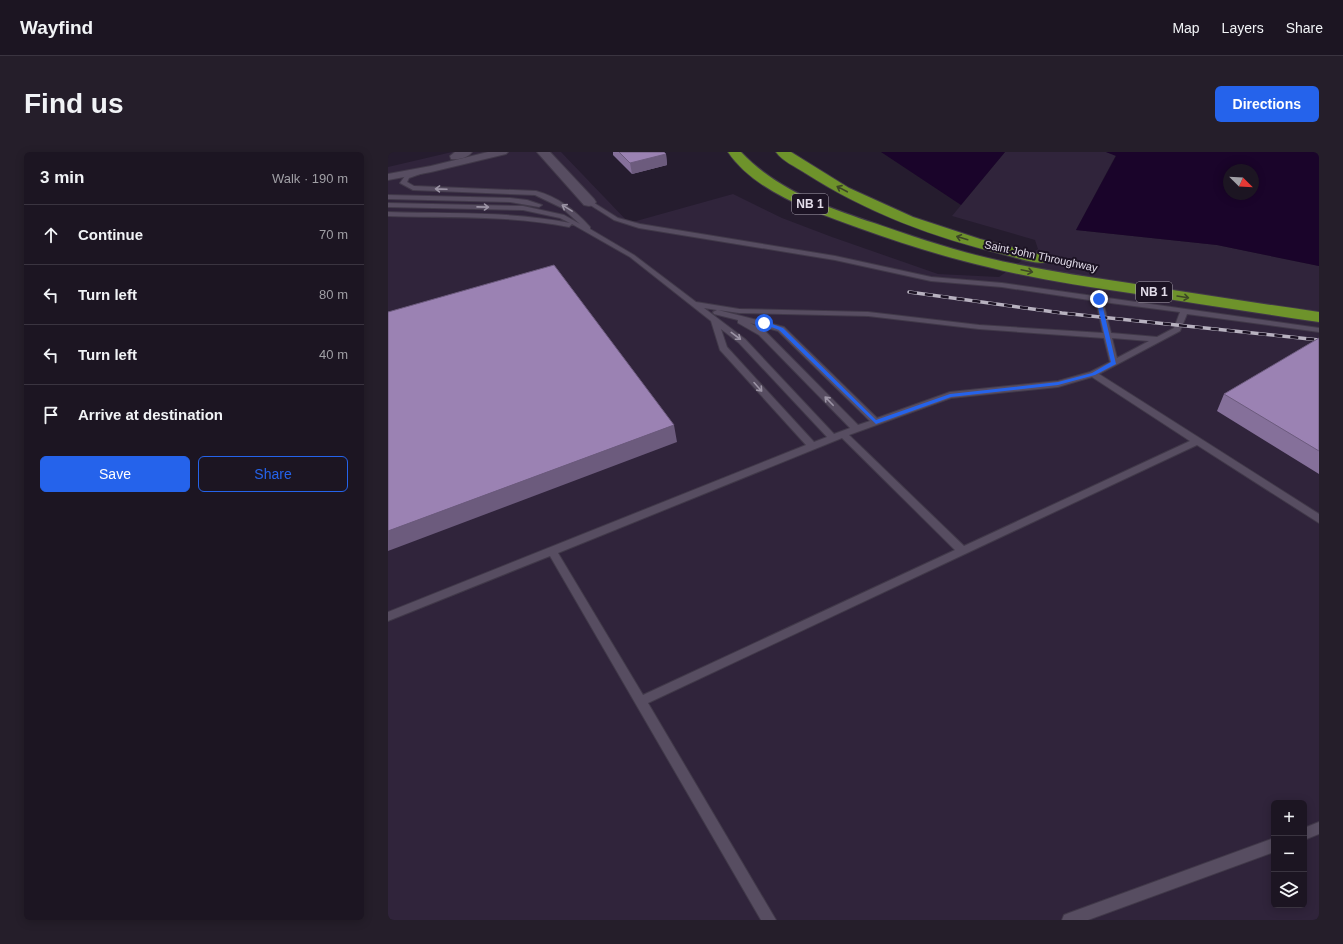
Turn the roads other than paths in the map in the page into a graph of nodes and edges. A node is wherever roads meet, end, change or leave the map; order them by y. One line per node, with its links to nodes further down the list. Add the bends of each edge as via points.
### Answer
1 (470, 152): 5 (street)
2 (502, 152): 7 (street)
3 (543, 152): 10 (street)
4 (782, 152): 16 (highway, Saint John Throughway / NB 1, one-way to 4, via 1116,272 999,249 927,227 866,203 821,179)
5 (461, 154): 8 (street)
6 (739, 154): 19 (highway, Saint John Throughway / NB 1, one-way to 19, via 762,178 825,211 989,263 1114,286)
7 (431, 169): 8 (street); 14 (lane, one-way to 7, via 572,211 550,198 536,194 413,188 403,183 407,177)
8 (388, 176)
9 (388, 197): 13 (lane, via 527,202 538,204)
10 (589, 202): 15 (lane, via 616,219 639,226 835,258 931,279 1002,285)
11 (388, 205): 13 (lane, one-way to 13, via 523,208)
12 (388, 214): 14 (lane, via 544,220 566,224)
13 (562, 216): 14 (lane)
14 (595, 235): 17 (lane, via 632,256)
15 (1099, 299): 18 (lane); 23 (lane)
16 (1319, 302)
17 (694, 304): 20 (lane); 21 (lane); 23 (lane, via 739,311 868,314 979,327)
18 (1184, 311): 22 (lane); 24 (lane, via 1177,330)
19 (1319, 317)
20 (736, 318): 27 (lane, via 781,329); 28 (lane, one-way to 20, via 762,333)
21 (716, 320): 30 (lane, one-way to 30, via 742,341); 32 (lane, one-way to 32, via 723,348)
22 (1319, 330)
23 (1107, 335): 24 (lane); 25 (lane)
24 (1159, 339): 25 (lane)
25 (1114, 363): 26 (lane)
26 (1093, 374): 27 (lane, via 1058,384 950,396); 31 (lane)
27 (876, 422): 28 (lane)
28 (856, 429): 29 (lane)
29 (843, 434): 30 (lane); 34 (lane)
30 (833, 438): 32 (lane)
31 (1197, 441): 33 (lane); 34 (lane)
32 (812, 446): 35 (lane)
33 (1319, 519)
34 (963, 550): 37 (lane)
35 (552, 551): 36 (lane); 37 (lane)
36 (388, 617)
37 (641, 701): 41 (lane)
38 (1319, 828): 39 (lane)
39 (1307, 833)
40 (1271, 846): 42 (lane)
41 (769, 920)
42 (1069, 920)

